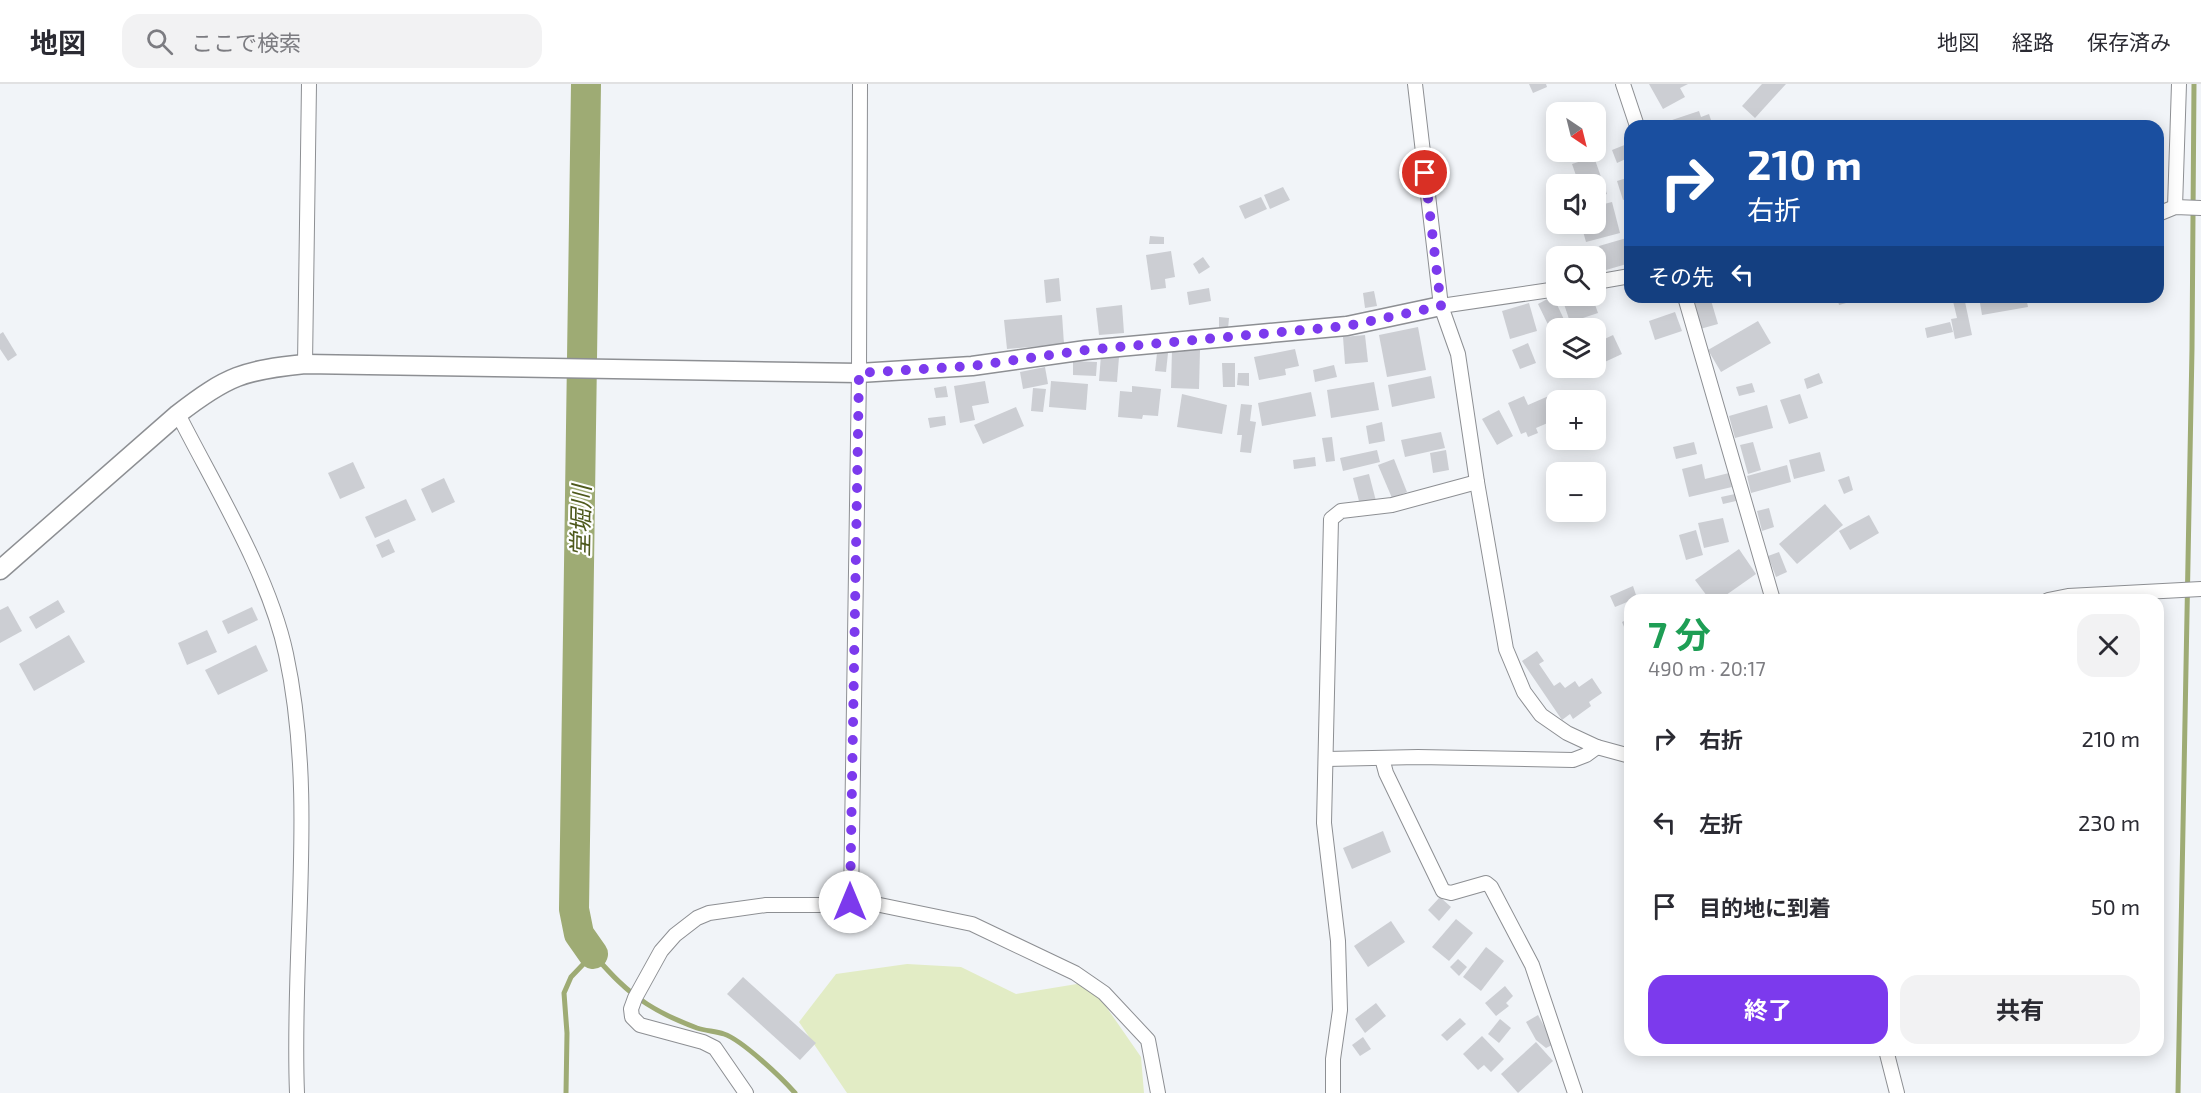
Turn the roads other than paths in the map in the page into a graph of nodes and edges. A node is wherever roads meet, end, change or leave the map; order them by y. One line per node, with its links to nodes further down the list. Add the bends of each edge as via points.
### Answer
1 (309, 84): 14 (street)
2 (860, 84): 15 (street)
3 (1415, 84): 13 (street)
4 (1623, 84): 6 (street)
5 (2179, 84): 7 (street)
6 (1635, 120)
7 (2189, 208): 8 (street)
8 (2164, 213)
9 (1624, 277): 10 (street)
10 (1606, 280)
11 (1546, 291): 13 (street)
12 (1687, 303): 20 (street)
13 (1441, 306): 15 (street, via 1347,326 1086,350 972,366); 17 (street, via 1458,354)
14 (305, 364): 15 (street); 16 (street, via 250,371 234,377)
15 (859, 373): 26 (street)
16 (178, 414): 18 (street); 28 (street, via 253,562 286,652 301,750)
17 (1476, 482): 22 (street, via 1506,649 1524,692 1541,715); 25 (street, via 1392,505 1341,510 1331,519)
18 (0, 570)
19 (2201, 589): 21 (street)
20 (1771, 594)
21 (2105, 594)
22 (1597, 747): 23 (street); 24 (street, via 1573,760)
23 (1624, 754)
24 (1382, 758): 25 (street); 32 (street, via 1443,891 1451,893 1486,883 1491,888 1532,964)
25 (1327, 759): 31 (street, via 1324,823 1338,941 1340,1010)
26 (850, 902): 29 (street, via 766,905 709,913 675,935 661,951 640,989 631,1009 632,1017 640,1025 715,1048); 30 (street, via 972,924 1075,974 1104,993 1148,1040)
27 (1888, 1056): 33 (street)
28 (297, 1093)
29 (746, 1093)
30 (1158, 1093)
31 (1333, 1093)
32 (1575, 1093)
33 (1897, 1093)

